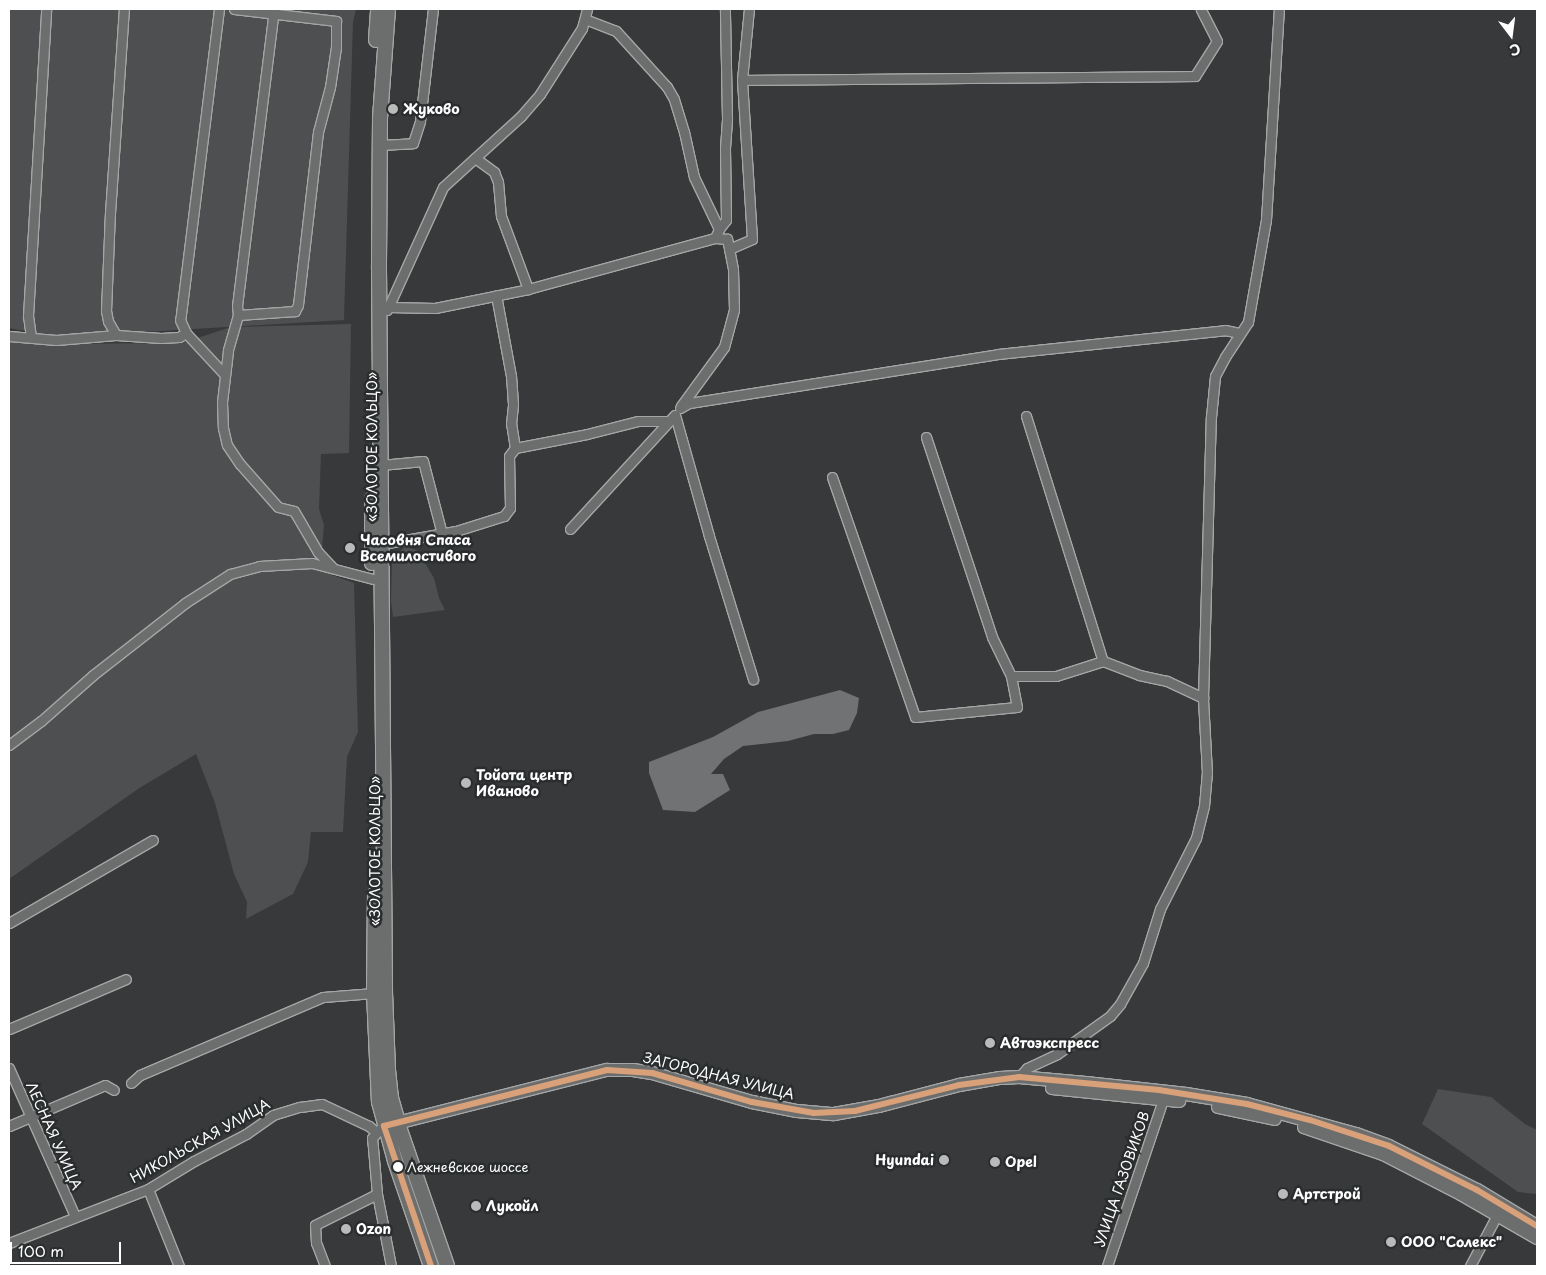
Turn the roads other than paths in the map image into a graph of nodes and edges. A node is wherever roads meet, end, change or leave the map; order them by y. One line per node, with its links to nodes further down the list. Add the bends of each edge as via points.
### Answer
1 (46, 9): 29 (street, via 28,308)
2 (124, 9): 27 (street, via 106,310)
3 (219, 9): 25 (street, via 180,320)
4 (234, 9): 13 (street)
5 (378, 9): 24 (highway, «ЗОЛОТОЕ КОЛЬЦО», via 371,145)
6 (388, 9): 16 (highway, «ЗОЛОТОЕ КОЛЬЦО»)
7 (433, 9): 16 (street, via 420,121 413,144)
8 (587, 9): 14 (street)
9 (725, 9): 18 (street, via 726,220)
10 (749, 9): 15 (street)
11 (1201, 9): 15 (street, via 1217,41 1195,76)
12 (1279, 9): 26 (street, via 1266,220 1248,322)
13 (274, 11): 23 (street); 23 (street, via 336,21 336,47 318,132 298,306 295,312)
14 (585, 19): 17 (street, via 540,94); 18 (street, via 616,31 667,86 684,132 694,178)
15 (742, 80): 19 (street, via 752,239)
16 (380, 144): 24 (highway, «ЗОЛОТОЕ КОЛЬЦО»)
17 (475, 158): 20 (street, via 494,172 501,216); 22 (street, via 443,187)
18 (717, 234): 19 (street, via 727,239); 20 (street)
19 (729, 249): 31 (street, via 735,297 724,347)
20 (528, 289): 21 (street)
21 (496, 295): 22 (street, via 436,308); 34 (street, via 511,376 511,424)
22 (388, 307): 24 (street)
23 (238, 315): 30 (street)
24 (375, 328): 35 (highway, «ЗОЛОТОЕ КОЛЬЦО»); 41 (highway, «ЗОЛОТОЕ КОЛЬЦО»)
25 (186, 333): 27 (street, via 179,337); 30 (street)
26 (1239, 333): 31 (street, via 1225,330 998,354 689,403); 45 (street, via 1216,376 1211,418)
27 (116, 335): 29 (street, via 56,340)
28 (9, 336): 29 (street)
29 (31, 337)
30 (225, 375): 40 (street, via 222,428 226,445 278,508 294,511 318,552)
31 (675, 415): 34 (street); 37 (street); 44 (street)
32 (1026, 416): 42 (street)
33 (926, 437): 43 (street, via 992,637)
34 (515, 448): 38 (street, via 509,456 510,508 504,516)
35 (381, 465): 38 (street, via 423,461); 39 (highway, «ЗОЛОТОЕ КОЛЬЦО»)
36 (832, 476): 43 (street, via 915,717 1017,706)
37 (570, 529)
38 (442, 534): 39 (street)
39 (382, 544): 50 (highway, «ЗОЛОТОЕ КОЛЬЦО»)
40 (332, 567): 41 (street); 46 (street, via 285,563 230,574 185,603)
41 (373, 579): 50 (highway, «ЗОЛОТОЕ КОЛЬЦО»)
42 (1103, 661): 43 (street, via 1056,676); 45 (street, via 1139,675 1167,681)
43 (1011, 676)
44 (753, 679)
45 (1203, 698): 53 (street, via 1207,773 1204,806 1196,838 1160,909 1143,963 1110,1016 1057,1054 1027,1068)
46 (9, 745)
47 (153, 840): 48 (street)
48 (9, 923)
49 (126, 979): 51 (street)
50 (378, 996): 54 (street, via 323,998 219,1040 140,1075); 59 (highway, via 377,1076)
51 (9, 1029)
52 (9, 1068): 57 (street, ЛЕСНАЯ УЛИЦА)
53 (1019, 1081): 56 (main road); 59 (main road, ЗАГОРОДНАЯ УЛИЦА, via 844,1121 810,1121 745,1108 641,1078 620,1076); 64 (main road, via 1186,1094 1247,1104 1310,1120 1389,1146 1477,1190)
54 (131, 1083)
55 (114, 1090): 57 (street, via 105,1084)
56 (1163, 1100): 62 (main road, via 1270,1118 1347,1140 1383,1154); 72 (street, УЛИЦА ГАЗОВИКОВ)
57 (30, 1116): 58 (street); 63 (street, ЛЕСНАЯ УЛИЦА)
58 (9, 1126)
59 (389, 1129): 60 (street, НИКОЛЬСКАЯ УЛИЦА, via 369,1126 322,1104 300,1107 273,1115 246,1134); 61 (street, via 372,1138); 70 (highway); 71 (highway)
60 (148, 1188): 63 (street, НИКОЛЬСКАЯ УЛИЦА); 67 (street)
61 (377, 1194): 68 (street, via 315,1225 316,1243); 69 (street)
62 (1496, 1215): 65 (main road); 73 (street)
63 (75, 1216): 66 (street, НИКОЛЬСКАЯ УЛИЦА)
64 (1537, 1226)
65 (1537, 1238)
66 (9, 1243)
67 (179, 1266)
68 (325, 1266)
69 (391, 1266)
70 (431, 1266)
71 (447, 1266)
72 (1107, 1266)
73 (1470, 1266)

